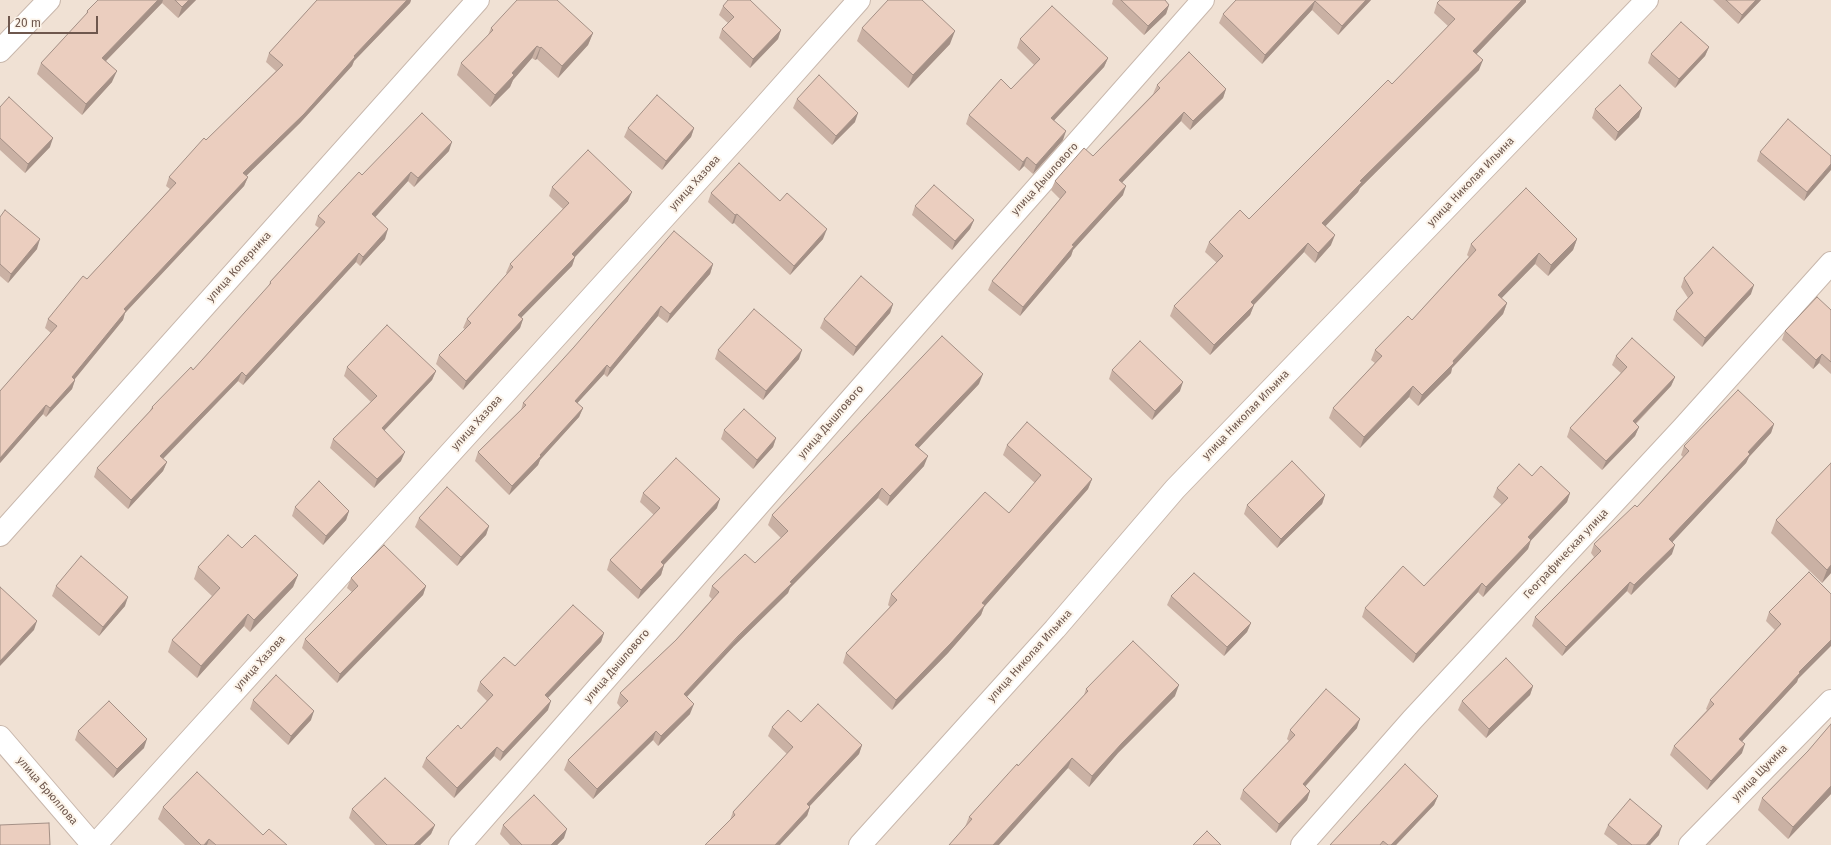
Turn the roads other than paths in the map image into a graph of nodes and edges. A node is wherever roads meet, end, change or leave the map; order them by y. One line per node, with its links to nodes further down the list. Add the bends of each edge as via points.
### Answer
1 (49, 0): 6 (street)
2 (478, 0): 8 (street, улица Коперника)
3 (859, 0): 11 (street, улица Хазова)
4 (1203, 0): 12 (street, улица Дышлового)
5 (1648, 0): 13 (street, улица Николая Ильина, via 1175,489 1055,629)
6 (0, 51)
7 (1831, 263): 14 (street, Географическая улица, via 1683,428 1412,720)
8 (0, 535)
9 (1831, 701): 15 (street, улица Щукина)
10 (0, 737): 11 (street, улица Брюллова)
11 (94, 845)
12 (460, 845)
13 (860, 845)
14 (1302, 845)
15 (1690, 845)

